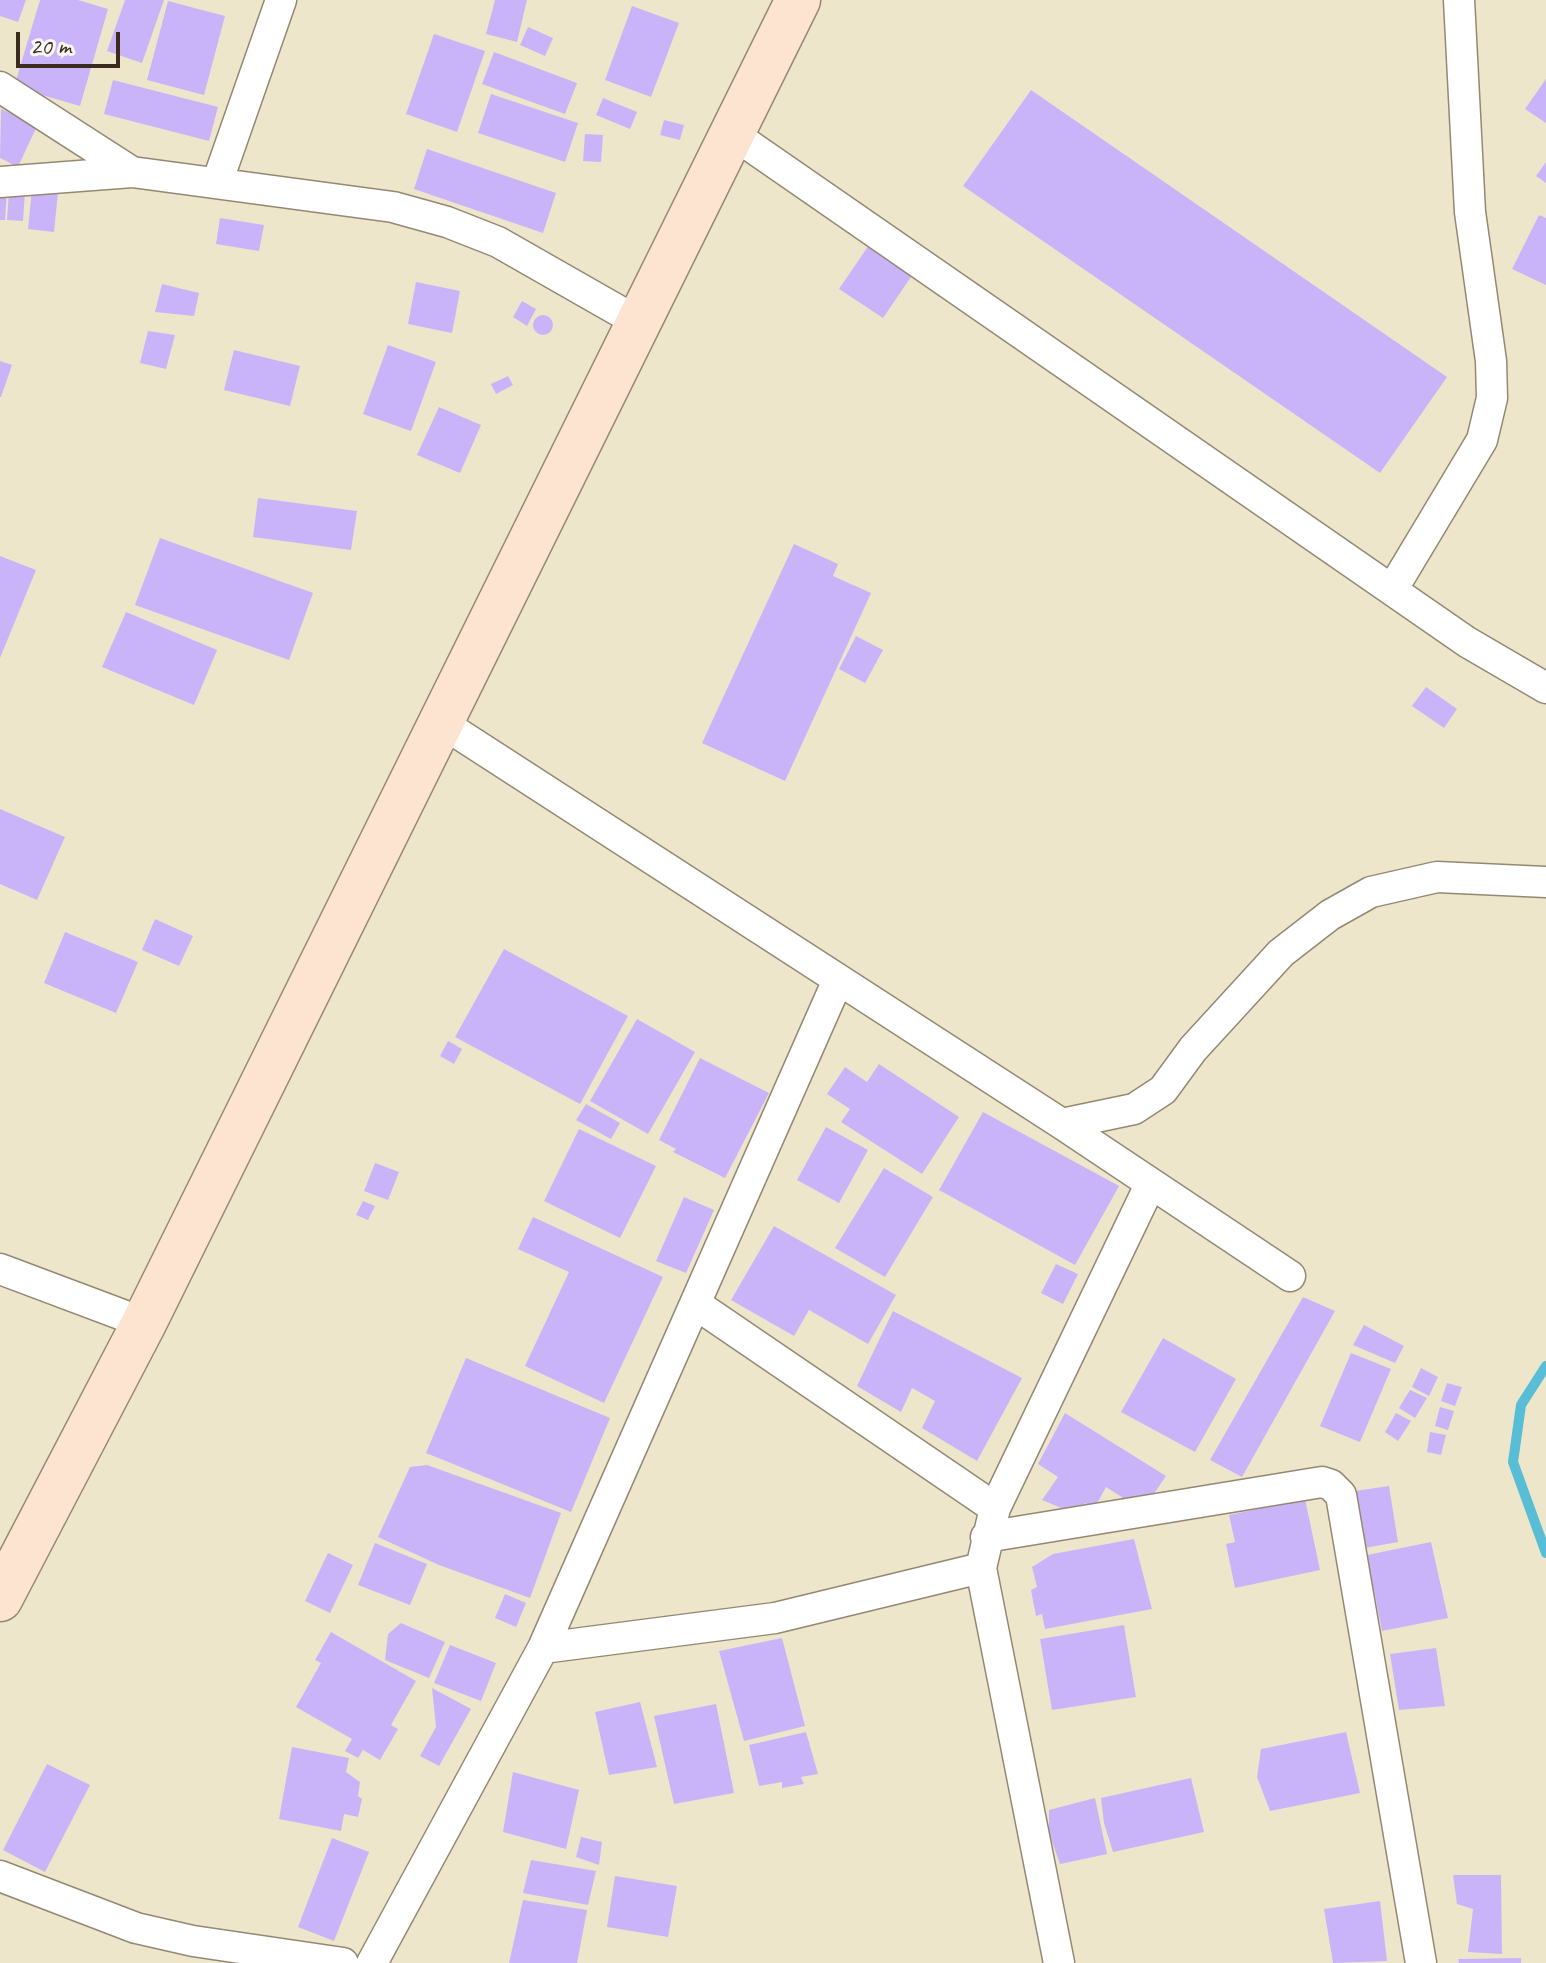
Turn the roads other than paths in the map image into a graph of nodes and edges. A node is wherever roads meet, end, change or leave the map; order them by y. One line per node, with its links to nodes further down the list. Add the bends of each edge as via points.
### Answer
1 (281, 0): 8 (street)
2 (798, 0): 5 (street)
3 (1459, 0): 10 (street, via 1470,212 1492,398 1482,440)
4 (0, 87): 6 (street)
5 (733, 134): 9 (street); 10 (street)
6 (132, 172): 7 (street); 8 (street)
7 (0, 182)
8 (217, 183): 9 (street, via 393,207 447,222 498,242)
9 (640, 323): 12 (street)
10 (1392, 590): 11 (street)
11 (1546, 688)
12 (442, 723): 14 (street); 20 (street)
13 (1546, 882): 15 (street, via 1437,877 1371,892 1281,953 1193,1049 1163,1090 1134,1109)
14 (838, 980): 15 (street); 19 (street)
15 (1062, 1124): 16 (street)
16 (1150, 1185): 18 (street); 21 (street)
17 (0, 1269): 20 (street)
18 (1290, 1276)
19 (697, 1305): 21 (street); 25 (street)
20 (144, 1323): 24 (street)
21 (995, 1508): 22 (street)
22 (986, 1537): 23 (street); 30 (street, via 1322,1482 1331,1485 1341,1495)
23 (981, 1568): 25 (street, via 775,1618); 29 (street)
24 (0, 1599)
25 (543, 1648): 28 (street)
26 (0, 1876): 27 (street, via 136,1928)
27 (343, 1963)
28 (372, 1963)
29 (1059, 1963)
30 (1421, 1963)

